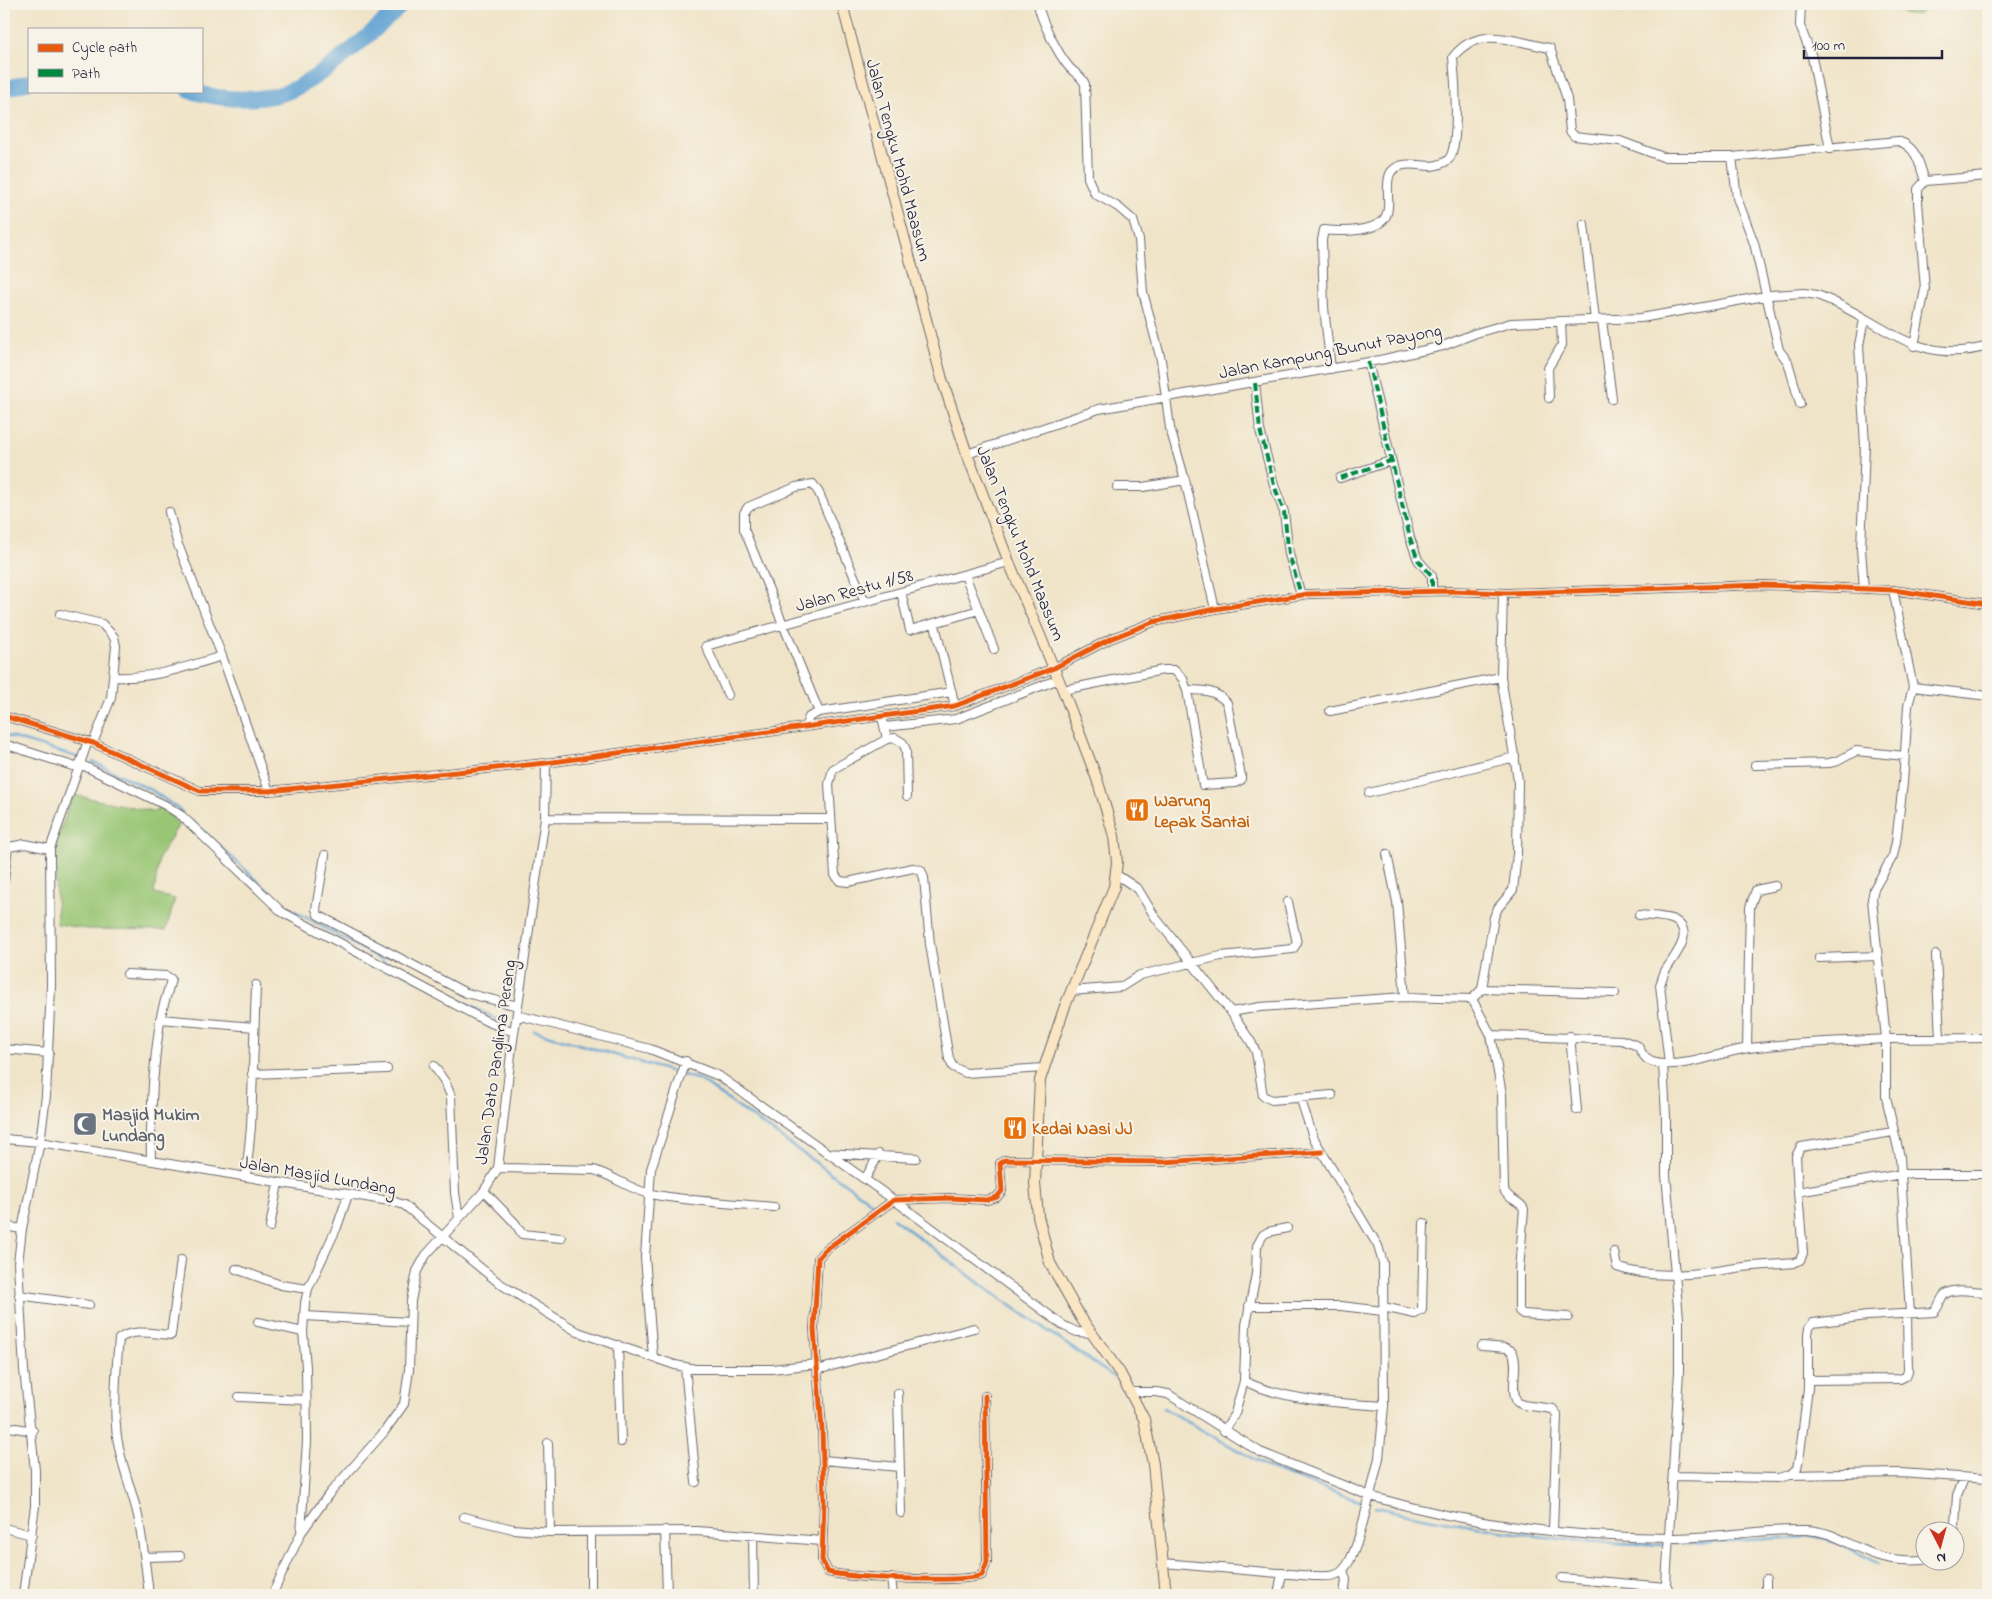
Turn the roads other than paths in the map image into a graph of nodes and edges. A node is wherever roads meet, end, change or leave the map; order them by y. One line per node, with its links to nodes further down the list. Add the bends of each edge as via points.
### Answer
1 (842, 4): 22 (main road, Jalan Tengku Mohd Maasum, via 926,324)
2 (1038, 4): 18 (street, via 1043,21 1068,66 1082,76 1085,84 1088,178 1095,194 1133,220 1139,240 1143,292 1161,360)
3 (1801, 4): 4 (street, via 1800,26 1812,57)
4 (1830, 149): 5 (street); 7 (street, via 1898,141 1908,144 1914,150)
5 (1732, 157): 9 (street, via 1737,198 1754,243); 16 (street, via 1663,157 1620,141 1574,136 1570,131 1567,99 1550,48 1506,37 1466,42 1453,56 1456,105 1452,153 1448,160 1433,166 1410,164 1390,173 1388,212 1372,227 1324,230 1324,308)
6 (1988, 176): 7 (street)
7 (1925, 181): 13 (street, via 1918,189 1918,202 1925,289)
8 (1584, 224): 10 (street)
9 (1767, 296): 10 (street, Jalan Kampung Bunut Payong, via 1641,318); 11 (street, Jalan Kampung Bunut Payong, via 1804,292 1817,294); 21 (street, via 1779,350 1788,362)
10 (1598, 320): 12 (street, Jalan Kampung Bunut Payong); 20 (street)
11 (1864, 320): 13 (street, Jalan Kampung Bunut Payong); 30 (street, via 1858,345 1865,445 1861,549)
12 (1561, 321): 15 (street, Jalan Kampung Bunut Payong, via 1496,326 1443,346); 19 (street, via 1562,345 1548,368)
13 (1914, 346): 14 (street, Jalan Kampung Bunut Payong, via 1958,351)
14 (1988, 346)
15 (1368, 362): 16 (street, Jalan Kampung Bunut Payong); 23 (street)
16 (1331, 369): 17 (street, Jalan Kampung Bunut Payong)
17 (1255, 383): 18 (street, Jalan Kampung Bunut Payong); 35 (street, via 1260,430 1284,512 1289,554)
18 (1166, 398): 22 (street, Jalan Kampung Bunut Payong, via 1099,409); 25 (street, via 1170,428)
19 (1549, 398)
20 (1612, 399)
21 (1800, 404)
22 (968, 454): 28 (main road, Jalan Tengku Mohd Maasum)
23 (1390, 461): 24 (street); 32 (street, via 1410,538 1418,560 1432,576)
24 (1340, 478)
25 (1185, 480): 26 (street, via 1144,487); 38 (street)
26 (1117, 487)
27 (169, 512): 44 (street, via 177,542)
28 (1009, 562): 29 (street, Jalan Restu 1/58); 45 (main road, Jalan Tengku Mohd Maasum)
29 (965, 575): 33 (street, Jalan Restu 1/58); 39 (street)
30 (1864, 589): 31 (street); 34 (street, via 1764,585)
31 (1893, 590): 37 (street); 49 (street)
32 (1432, 591): 34 (street); 35 (street)
33 (901, 592): 36 (street, Jalan Restu 1/58); 41 (street, via 910,630)
34 (1503, 593): 47 (street)
35 (1301, 595): 38 (street)
36 (865, 602): 42 (street, Jalan Restu 1/58); 42 (street, via 819,493 813,484 796,487 748,507 744,513 744,529)
37 (1988, 604)
38 (1215, 608): 45 (street, via 1153,622 1110,639)
39 (979, 610): 41 (street); 43 (street)
40 (60, 614): 46 (street, via 102,624 109,629 116,646)
41 (935, 624): 51 (street)
42 (783, 625): 52 (street, Jalan Restu 1/58, via 706,646); 56 (street)
43 (994, 649)
44 (222, 656): 46 (street, via 164,674); 69 (street)
45 (1054, 668): 48 (main road, Jalan Tengku Mohd Maasum); 54 (street)
46 (114, 677): 62 (street, via 107,714)
47 (1501, 677): 55 (street); 65 (street)
48 (1061, 684): 50 (street, via 1174,670 1183,679); 60 (street, via 956,718); 78 (main road, Jalan Tengku Mohd Maasum, via 1097,779 1114,836)
49 (1913, 687): 53 (street); 64 (street, via 1908,706)
50 (1187, 690): 50 (street, via 1206,690 1222,696 1227,703 1241,780 1203,785)
51 (952, 692): 54 (street); 56 (street)
52 (728, 695)
53 (1988, 696)
54 (955, 706): 58 (street)
55 (1330, 711)
56 (819, 712): 59 (street, via 809,717)
57 (4, 716): 62 (street)
58 (882, 717): 59 (street); 60 (street)
59 (805, 727): 66 (street)
60 (885, 727): 61 (street)
61 (887, 739): 71 (street, via 900,740 906,750); 73 (street, via 833,768 829,779)
62 (91, 742): 68 (street); 69 (street, via 200,791)
63 (4, 744): 68 (street)
64 (1905, 756): 67 (street, via 1856,751 1829,763); 84 (street, via 1893,856 1874,889 1872,899)
65 (1515, 757): 70 (street); 89 (street, via 1518,780 1517,854 1513,890 1494,917)
66 (546, 763): 69 (street); 72 (street, Jalan Dato Panglima Perang)
67 (1755, 765)
68 (80, 766): 75 (street); 99 (street, via 156,800 182,816 282,912 486,1021)
69 (269, 791)
70 (1369, 793)
71 (907, 796)
72 (545, 818): 73 (street); 94 (street, Jalan Dato Panglima Perang)
73 (831, 819): 110 (street, via 835,875 840,881 913,868 921,870 930,944 953,1067 966,1073)
74 (6, 847): 75 (street, via 25,844); 79 (street)
75 (50, 849): 107 (street)
76 (1387, 854): 92 (street, via 1397,902)
77 (325, 855): 94 (street, via 316,909 318,915 466,993)
78 (1117, 875): 86 (street, via 1138,889); 90 (main road, Jalan Tengku Mohd Maasum)
79 (4, 881)
80 (1774, 886): 105 (street, via 1756,890 1750,907)
81 (1288, 902): 86 (street, via 1297,943 1293,949 1221,956)
82 (1639, 915): 108 (street, via 1674,920 1684,936 1681,948 1660,985)
83 (1936, 955): 103 (street)
84 (1878, 956): 85 (street); 102 (street)
85 (1819, 958)
86 (1192, 963): 90 (street, via 1140,975 1121,986); 95 (street)
87 (126, 974): 97 (street, via 170,977)
88 (256, 986): 98 (street)
89 (1482, 989): 91 (street); 93 (street)
90 (1071, 991): 110 (main road, Jalan Tengku Mohd Maasum)
91 (1615, 993)
92 (1405, 998): 93 (street); 95 (street, via 1260,1007)
93 (1472, 999): 100 (street)
94 (518, 1006): 96 (street, Jalan Dato Panglima Perang)
95 (1231, 1012): 115 (street, via 1256,1052 1263,1096 1272,1100)
96 (517, 1015): 99 (street, Jalan Dato Panglima Perang); 112 (street, via 642,1046)
97 (160, 1019): 98 (street); 125 (street, via 150,1114)
98 (254, 1026): 113 (street)
99 (514, 1032): 126 (street, Jalan Dato Panglima Perang)
100 (1491, 1035): 101 (street); 158 (street, via 1502,1091 1504,1190 1524,1209 1519,1311 1522,1314)
101 (1570, 1036): 108 (street, via 1631,1042 1638,1046 1644,1058); 116 (street)
102 (1886, 1038): 103 (street); 105 (street); 117 (street, via 1886,1097)
103 (1940, 1038): 104 (street)
104 (1988, 1038)
105 (1747, 1048): 108 (street)
106 (4, 1049): 107 (street)
107 (49, 1053): 119 (street)
108 (1666, 1064): 149 (street, via 1667,1184)
109 (434, 1066): 138 (street, via 446,1082 451,1096)
110 (1043, 1068): 124 (main road, Jalan Tengku Mohd Maasum, via 1037,1102)
111 (387, 1069): 113 (street)
112 (683, 1069): 121 (street, via 719,1076); 134 (street, via 651,1169)
113 (252, 1074): 129 (street)
114 (1332, 1095): 115 (street)
115 (1300, 1098): 120 (street, via 1310,1130)
116 (1577, 1110)
117 (1893, 1132): 127 (street); 133 (street, via 1801,1147 1796,1156)
118 (4, 1139): 119 (street, Jalan Masjid Lundang)
119 (40, 1142): 125 (street, Jalan Masjid Lundang); 143 (street)
120 (1322, 1152): 124 (street, via 1163,1162); 155 (street, via 1378,1246 1383,1263)
121 (827, 1153): 122 (street); 130 (street)
122 (879, 1154): 123 (street); 130 (street)
123 (916, 1158)
124 (1035, 1159): 136 (street, via 1002,1161 1002,1191 993,1199); 163 (main road, Jalan Tengku Mohd Maasum, via 1038,1216 1045,1249 1063,1289)
125 (151, 1161): 129 (street, Jalan Masjid Lundang)
126 (498, 1168): 132 (street, Jalan Dato Panglima Perang); 134 (street, via 594,1170)
127 (1902, 1174): 128 (street); 133 (street); 156 (street)
128 (1988, 1174)
129 (246, 1177): 131 (street, Jalan Masjid Lundang)
130 (865, 1180): 136 (street)
131 (278, 1183): 135 (street, Jalan Masjid Lundang); 141 (street)
132 (484, 1191): 138 (street, Jalan Dato Panglima Perang); 145 (street, via 522,1234)
133 (1798, 1192): 149 (street, via 1803,1253 1797,1262)
134 (650, 1194): 137 (street); 166 (street, via 645,1257)
135 (348, 1195): 144 (street, Jalan Masjid Lundang, via 404,1206); 150 (street)
136 (894, 1200): 163 (street, via 1064,1326); 168 (street, via 818,1258 814,1329)
137 (774, 1207)
138 (459, 1218): 144 (street, Jalan Dato Panglima Perang)
139 (1424, 1223): 155 (street, via 1422,1310 1415,1314)
140 (4, 1226): 143 (street)
141 (270, 1227)
142 (1287, 1228): 154 (street, via 1268,1232 1260,1240)
143 (22, 1229): 152 (street)
144 (441, 1236): 160 (street, Jalan Dato Panglima Perang, via 417,1272); 164 (street, Jalan Masjid Lundang, via 499,1284 560,1322 578,1332)
145 (561, 1238)
146 (1614, 1252): 149 (street, via 1617,1267 1627,1271)
147 (181, 1260): 204 (street, via 171,1336 126,1334 119,1340 115,1379 116,1427)
148 (236, 1268): 150 (street, via 281,1285)
149 (1676, 1275): 185 (street, via 1679,1372)
150 (308, 1289): 157 (street)
151 (1988, 1292): 156 (street, via 1950,1291 1934,1312)
152 (19, 1295): 153 (street); 178 (street, via 24,1370)
153 (89, 1305)
154 (1250, 1306): 155 (street); 170 (street)
155 (1383, 1309): 176 (street)
156 (1909, 1314): 169 (street, via 1814,1323 1808,1335); 169 (street, via 1906,1376 1900,1379)
157 (305, 1316): 160 (street); 162 (street)
158 (1568, 1317)
159 (258, 1322): 162 (street)
160 (410, 1322): 197 (street, Jalan Dato Panglima Perang, via 409,1370 404,1404)
161 (974, 1328): 168 (street, Jalan Masjid Lundang)
162 (303, 1332): 175 (street)
163 (1092, 1334): 171 (main road, Jalan Tengku Mohd Maasum)
164 (618, 1345): 166 (street, Jalan Masjid Lundang); 180 (street)
165 (1482, 1346): 195 (street, via 1512,1351 1517,1402 1552,1409 1557,1415)
166 (653, 1357): 167 (street, Jalan Masjid Lundang)
167 (685, 1367): 168 (street, Jalan Masjid Lundang, via 758,1370); 188 (street)
168 (817, 1367): 182 (street)
169 (1808, 1380): 184 (street, via 1800,1453 1797,1468)
170 (1244, 1381): 176 (street, via 1312,1399); 179 (street, via 1235,1413)
171 (1131, 1392): 179 (street, via 1168,1394); 206 (main road, Jalan Tengku Mohd Maasum, via 1150,1439)
172 (898, 1393): 183 (street)
173 (984, 1396): 209 (street, via 985,1571 976,1578 962,1580)
174 (239, 1397): 175 (street)
175 (306, 1400): 197 (street, via 307,1441)
176 (1384, 1406): 189 (street, via 1379,1458)
177 (4, 1426): 178 (street)
178 (33, 1431): 199 (street)
179 (1224, 1431): 189 (street, via 1260,1452)
180 (621, 1442)
181 (548, 1443): 196 (street)
182 (822, 1460): 183 (street); 202 (street)
183 (900, 1467): 190 (street)
184 (1790, 1475): 185 (street, via 1778,1478); 186 (street, via 1900,1473)
185 (1674, 1476): 201 (street)
186 (1964, 1479): 187 (street); 192 (street, via 1957,1496)
187 (1988, 1479)
188 (696, 1482)
189 (1370, 1496): 195 (street, via 1431,1512); 207 (street, via 1354,1551)
190 (900, 1512)
191 (464, 1517): 196 (street, via 513,1529)
192 (1955, 1522)
193 (4, 1528): 199 (street)
194 (665, 1530): 198 (street); 200 (street); 217 (street)
195 (1553, 1530): 201 (street)
196 (550, 1532): 198 (street)
197 (301, 1533): 215 (street, Jalan Dato Panglima Perang)
198 (591, 1533): 216 (street)
199 (32, 1534): 213 (street)
200 (753, 1535): 202 (street); 218 (street)
201 (1668, 1538): 205 (street, via 1776,1531 1827,1532 1876,1555 1893,1560); 212 (street)
202 (822, 1541): 209 (street, via 822,1560 828,1572)
203 (180, 1556): 204 (street)
204 (146, 1557): 214 (street)
205 (1914, 1560)
206 (1163, 1563): 208 (street); 220 (main road, Jalan Tengku Mohd Maasum)
207 (1343, 1570): 208 (street, via 1326,1576); 222 (street, via 1346,1580)
208 (1282, 1573): 221 (street)
209 (891, 1578): 219 (street)
210 (1562, 1578): 212 (street)
211 (1766, 1580): 224 (street)
212 (1666, 1587): 223 (street, via 1670,1593)
213 (23, 1595)
214 (149, 1595)
215 (272, 1595)
216 (591, 1595)
217 (667, 1595)
218 (754, 1595)
219 (893, 1595)
220 (1166, 1595)
221 (1278, 1595)
222 (1344, 1595)
223 (1681, 1595)
224 (1766, 1595)

